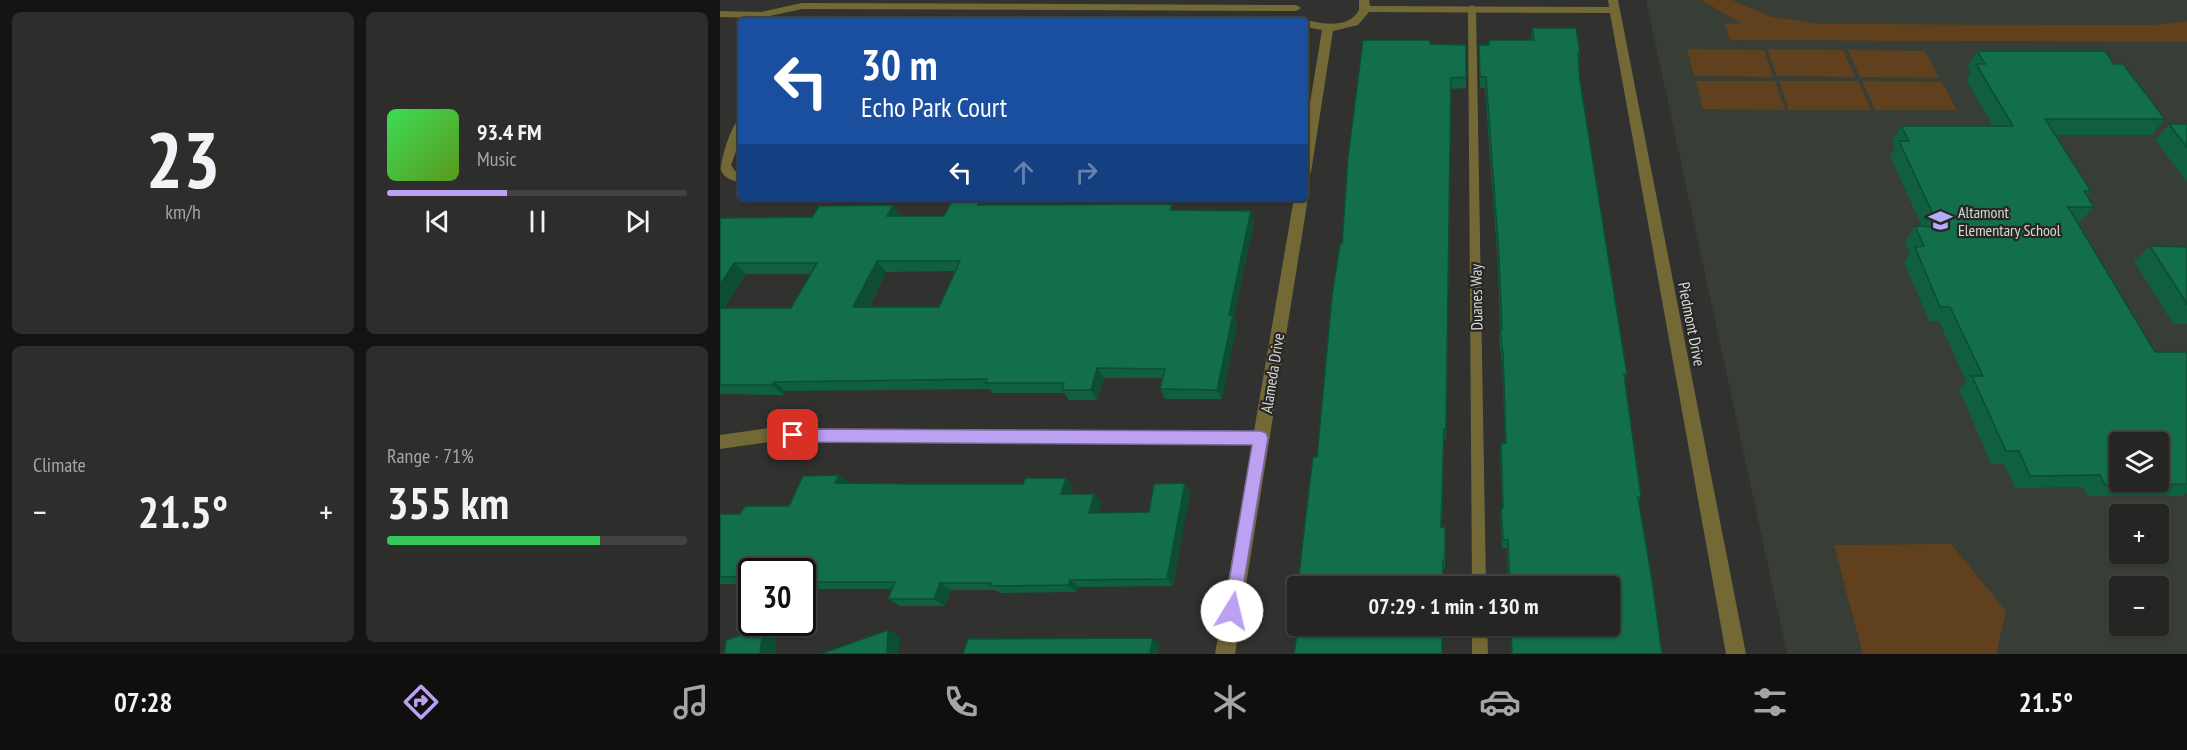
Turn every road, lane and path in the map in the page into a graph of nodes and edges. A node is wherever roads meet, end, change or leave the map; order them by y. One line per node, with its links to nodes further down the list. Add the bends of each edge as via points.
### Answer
1 (781, 0): 5 (street)
2 (1298, 4): 5 (street)
3 (1364, 5): 6 (street); 9 (street, via 1358,19)
4 (1614, 5): 6 (street); 20 (street, Piedmont Drive)
5 (802, 6): 7 (street, via 761,15)
6 (1472, 8): 16 (lane, Duanes Way)
7 (720, 14)
8 (1308, 23): 9 (street)
9 (1328, 28): 11 (street)
10 (738, 130): 12 (street, via 724,165)
11 (1308, 153)
12 (738, 177)
13 (1300, 201): 14 (street, Alameda Drive)
14 (1261, 438): 15 (street, via 770,435); 18 (street, Alameda Drive)
15 (720, 442)
16 (1479, 576)
17 (1480, 636): 19 (lane)
18 (1225, 654)
19 (1480, 654)
20 (1736, 654)

